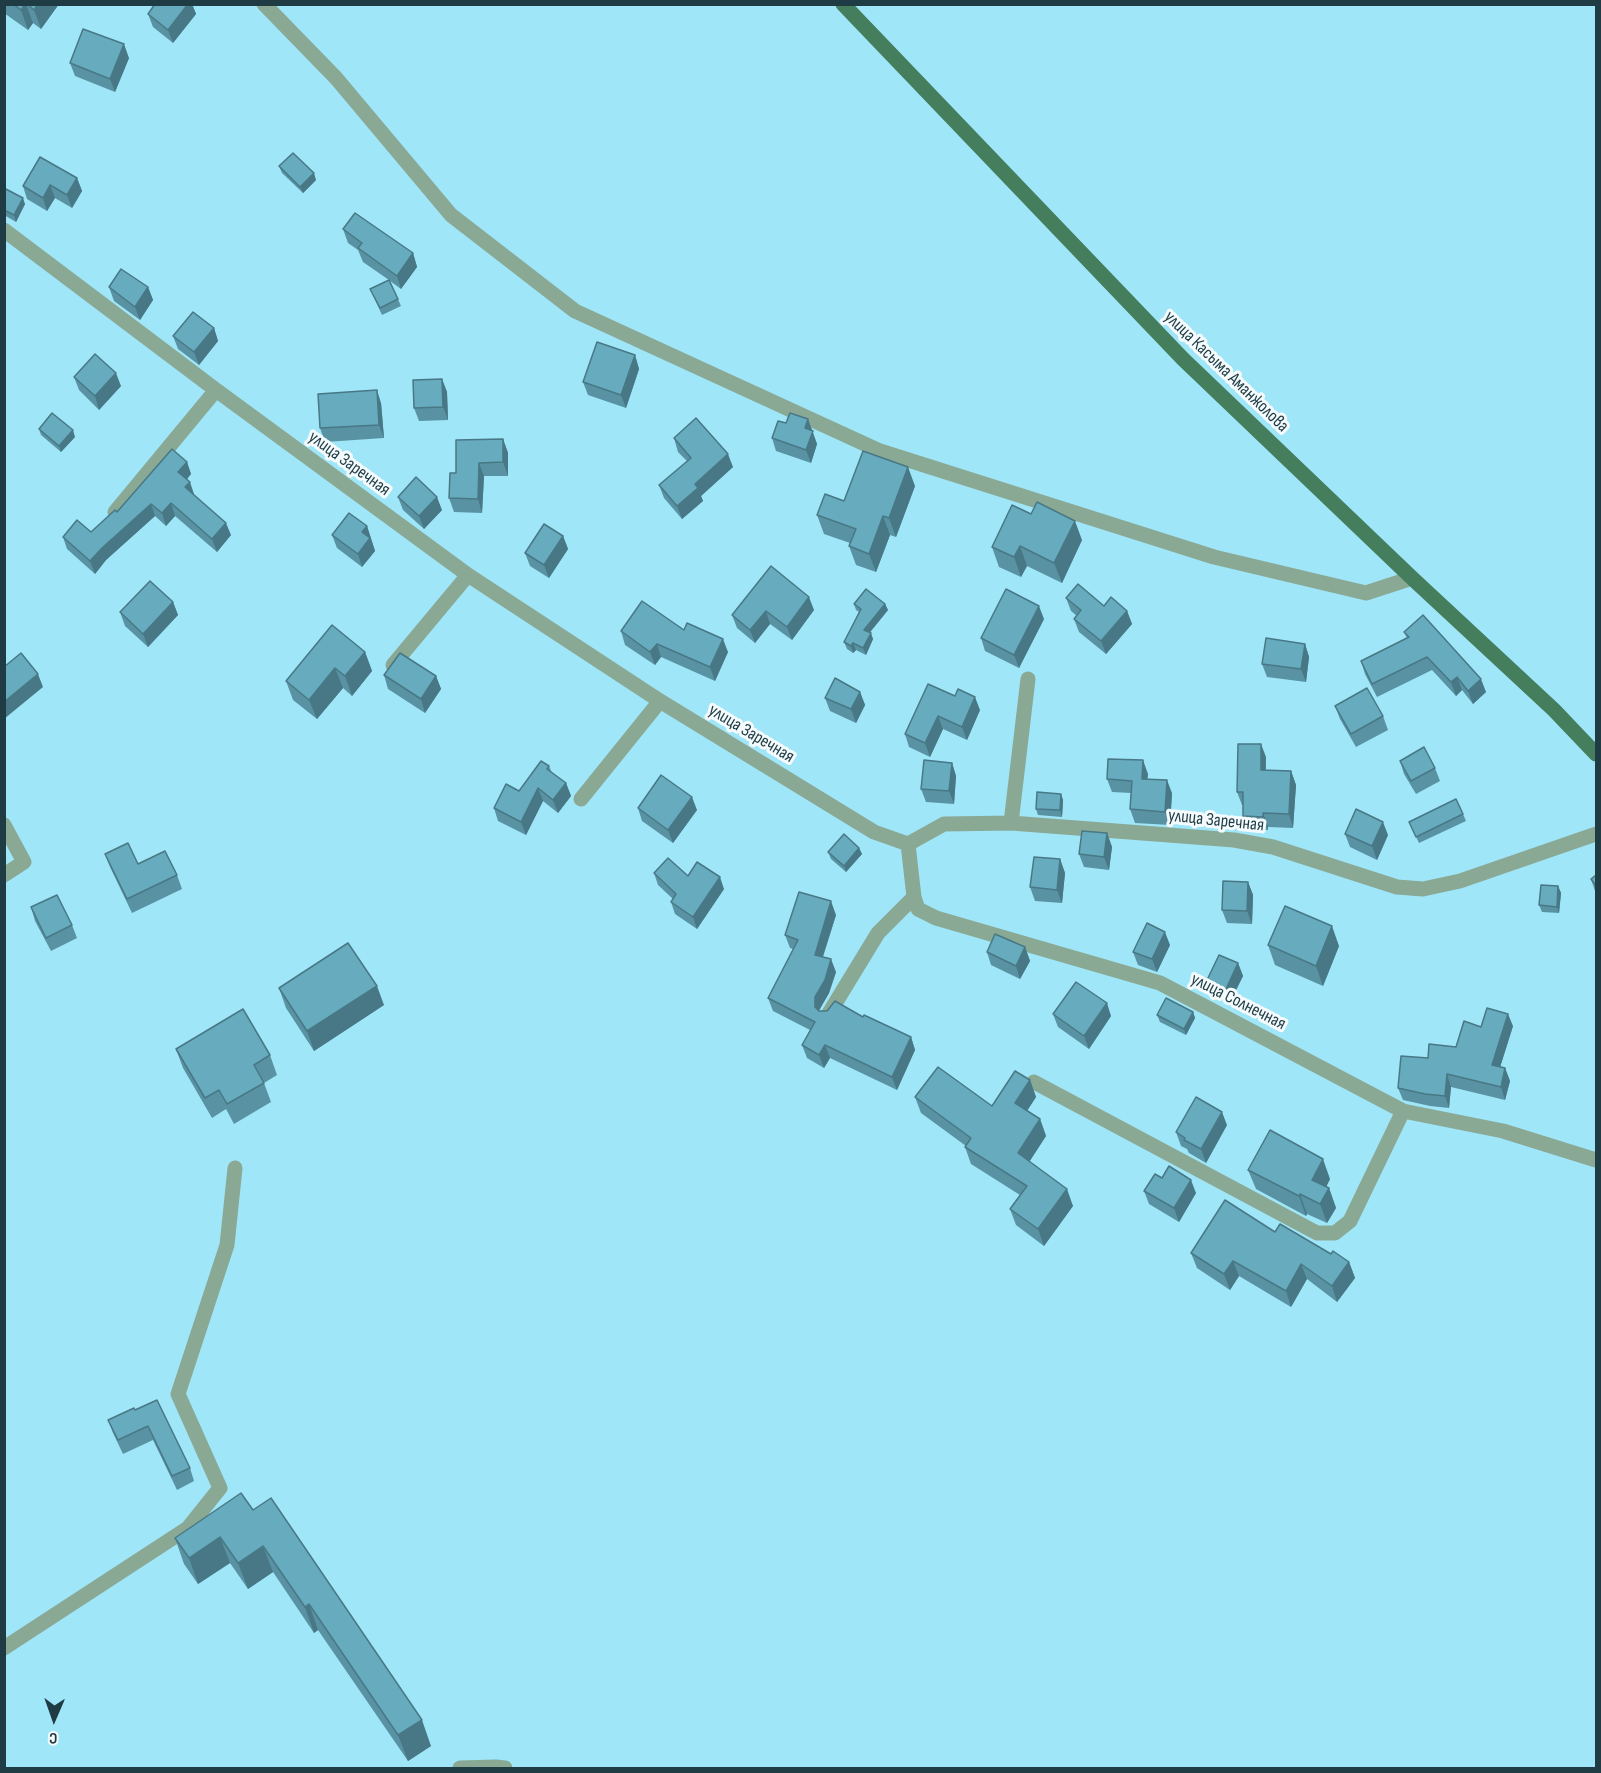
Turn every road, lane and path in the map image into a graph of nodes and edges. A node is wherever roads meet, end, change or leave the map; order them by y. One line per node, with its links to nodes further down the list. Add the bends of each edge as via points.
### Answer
1 (264, 4): 7 (street, via 336,78 451,215 574,311 891,454 1214,557 1366,593)
2 (843, 4): 7 (main road, улица Касыма Аманжолова, via 1183,359)
3 (4, 230): 4 (street, улица Заречная)
4 (216, 390): 5 (street); 6 (street, улица Заречная)
5 (115, 512)
6 (468, 575): 8 (street); 10 (street, улица Заречная)
7 (1412, 578): 11 (main road, улица Касыма Аманжолова)
8 (393, 665)
9 (1028, 679): 13 (street)
10 (660, 701): 12 (street); 16 (street, улица Заречная, via 874,832)
11 (1596, 754)
12 (581, 799)
13 (1011, 823): 15 (street, улица Заречная, via 1234,840 1273,847 1397,887 1423,889 1460,881); 16 (street, улица Заречная, via 944,824)
14 (4, 825): 17 (street, via 24,862)
15 (1596, 834)
16 (908, 844): 18 (street)
17 (4, 876)
18 (914, 897): 19 (street, via 878,933); 21 (street, улица Солнечная, via 918,909 936,918 1160,983)
19 (828, 1015)
20 (1034, 1082): 21 (street, via 1317,1233 1335,1233 1350,1221)
21 (1403, 1111): 22 (street, улица Солнечная, via 1503,1131)
22 (1596, 1160)
23 (235, 1168): 24 (street, via 227,1245 178,1394 220,1488 188,1528)
24 (4, 1648)
25 (460, 1768): 26 (street)
26 (505, 1768)

